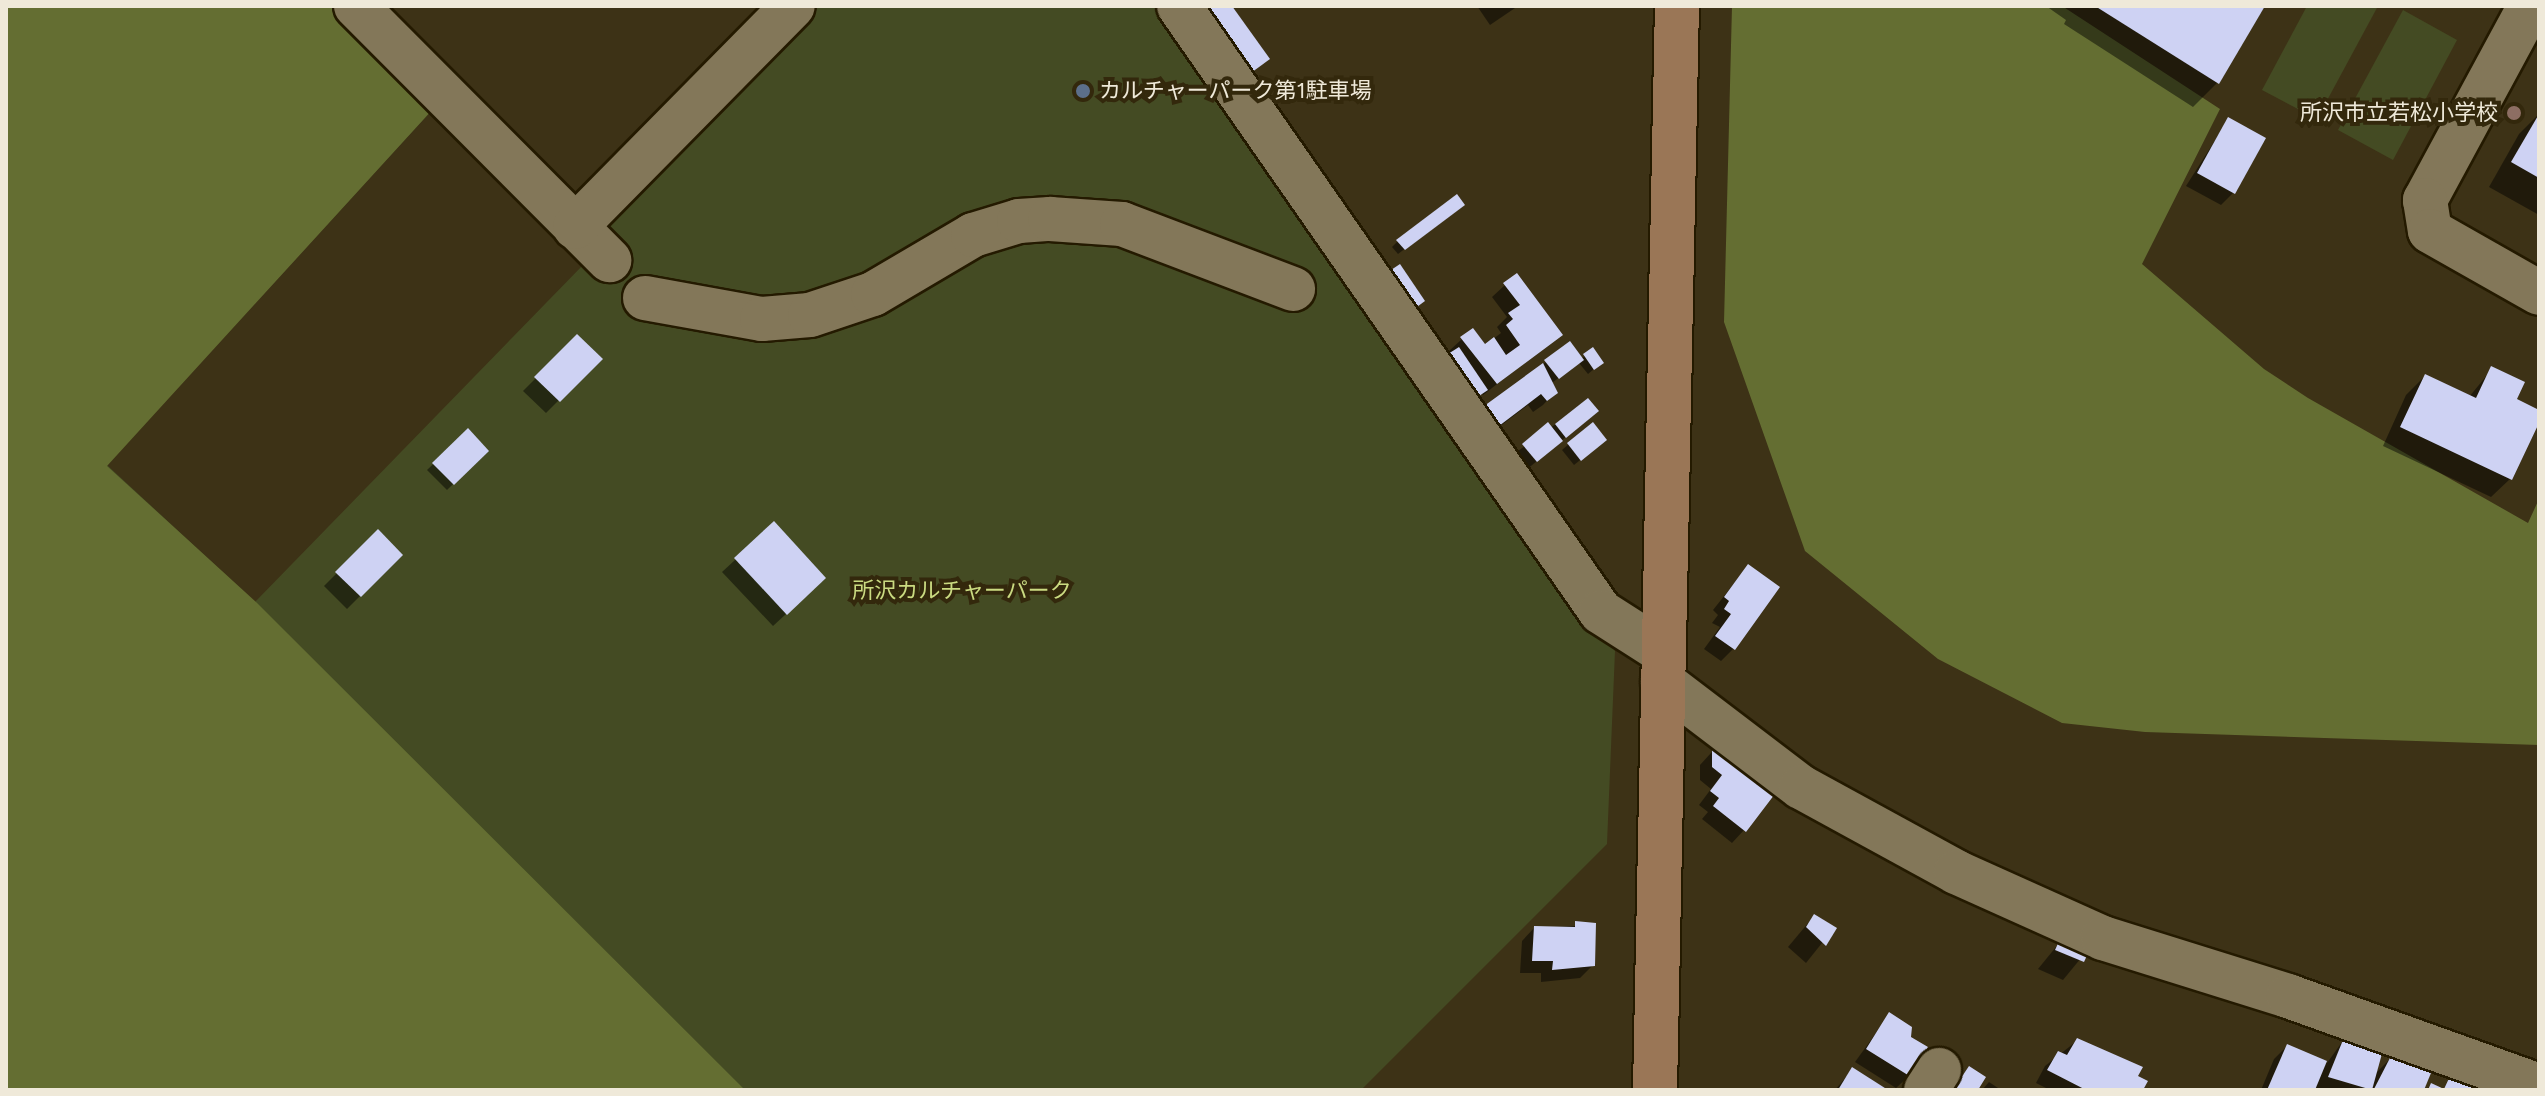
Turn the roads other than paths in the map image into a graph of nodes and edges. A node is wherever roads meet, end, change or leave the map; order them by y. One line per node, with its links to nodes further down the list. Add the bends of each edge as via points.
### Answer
1 (356, 6): 6 (street)
2 (793, 6): 6 (street)
3 (1179, 6): 11 (street, via 1601,612)
4 (1677, 6): 11 (street)
5 (2530, 6): 9 (street, via 2425,200 2430,231)
6 (575, 227): 7 (street)
7 (609, 260)
8 (1293, 289): 10 (street, via 1122,224 1050,219 1019,221 973,235 873,294 810,315 762,319)
9 (2539, 293)
10 (645, 298)
11 (1662, 666): 12 (street, via 1801,787 1956,872 2103,938 2288,996); 13 (street)
12 (2539, 1086)
13 (1655, 1090)

